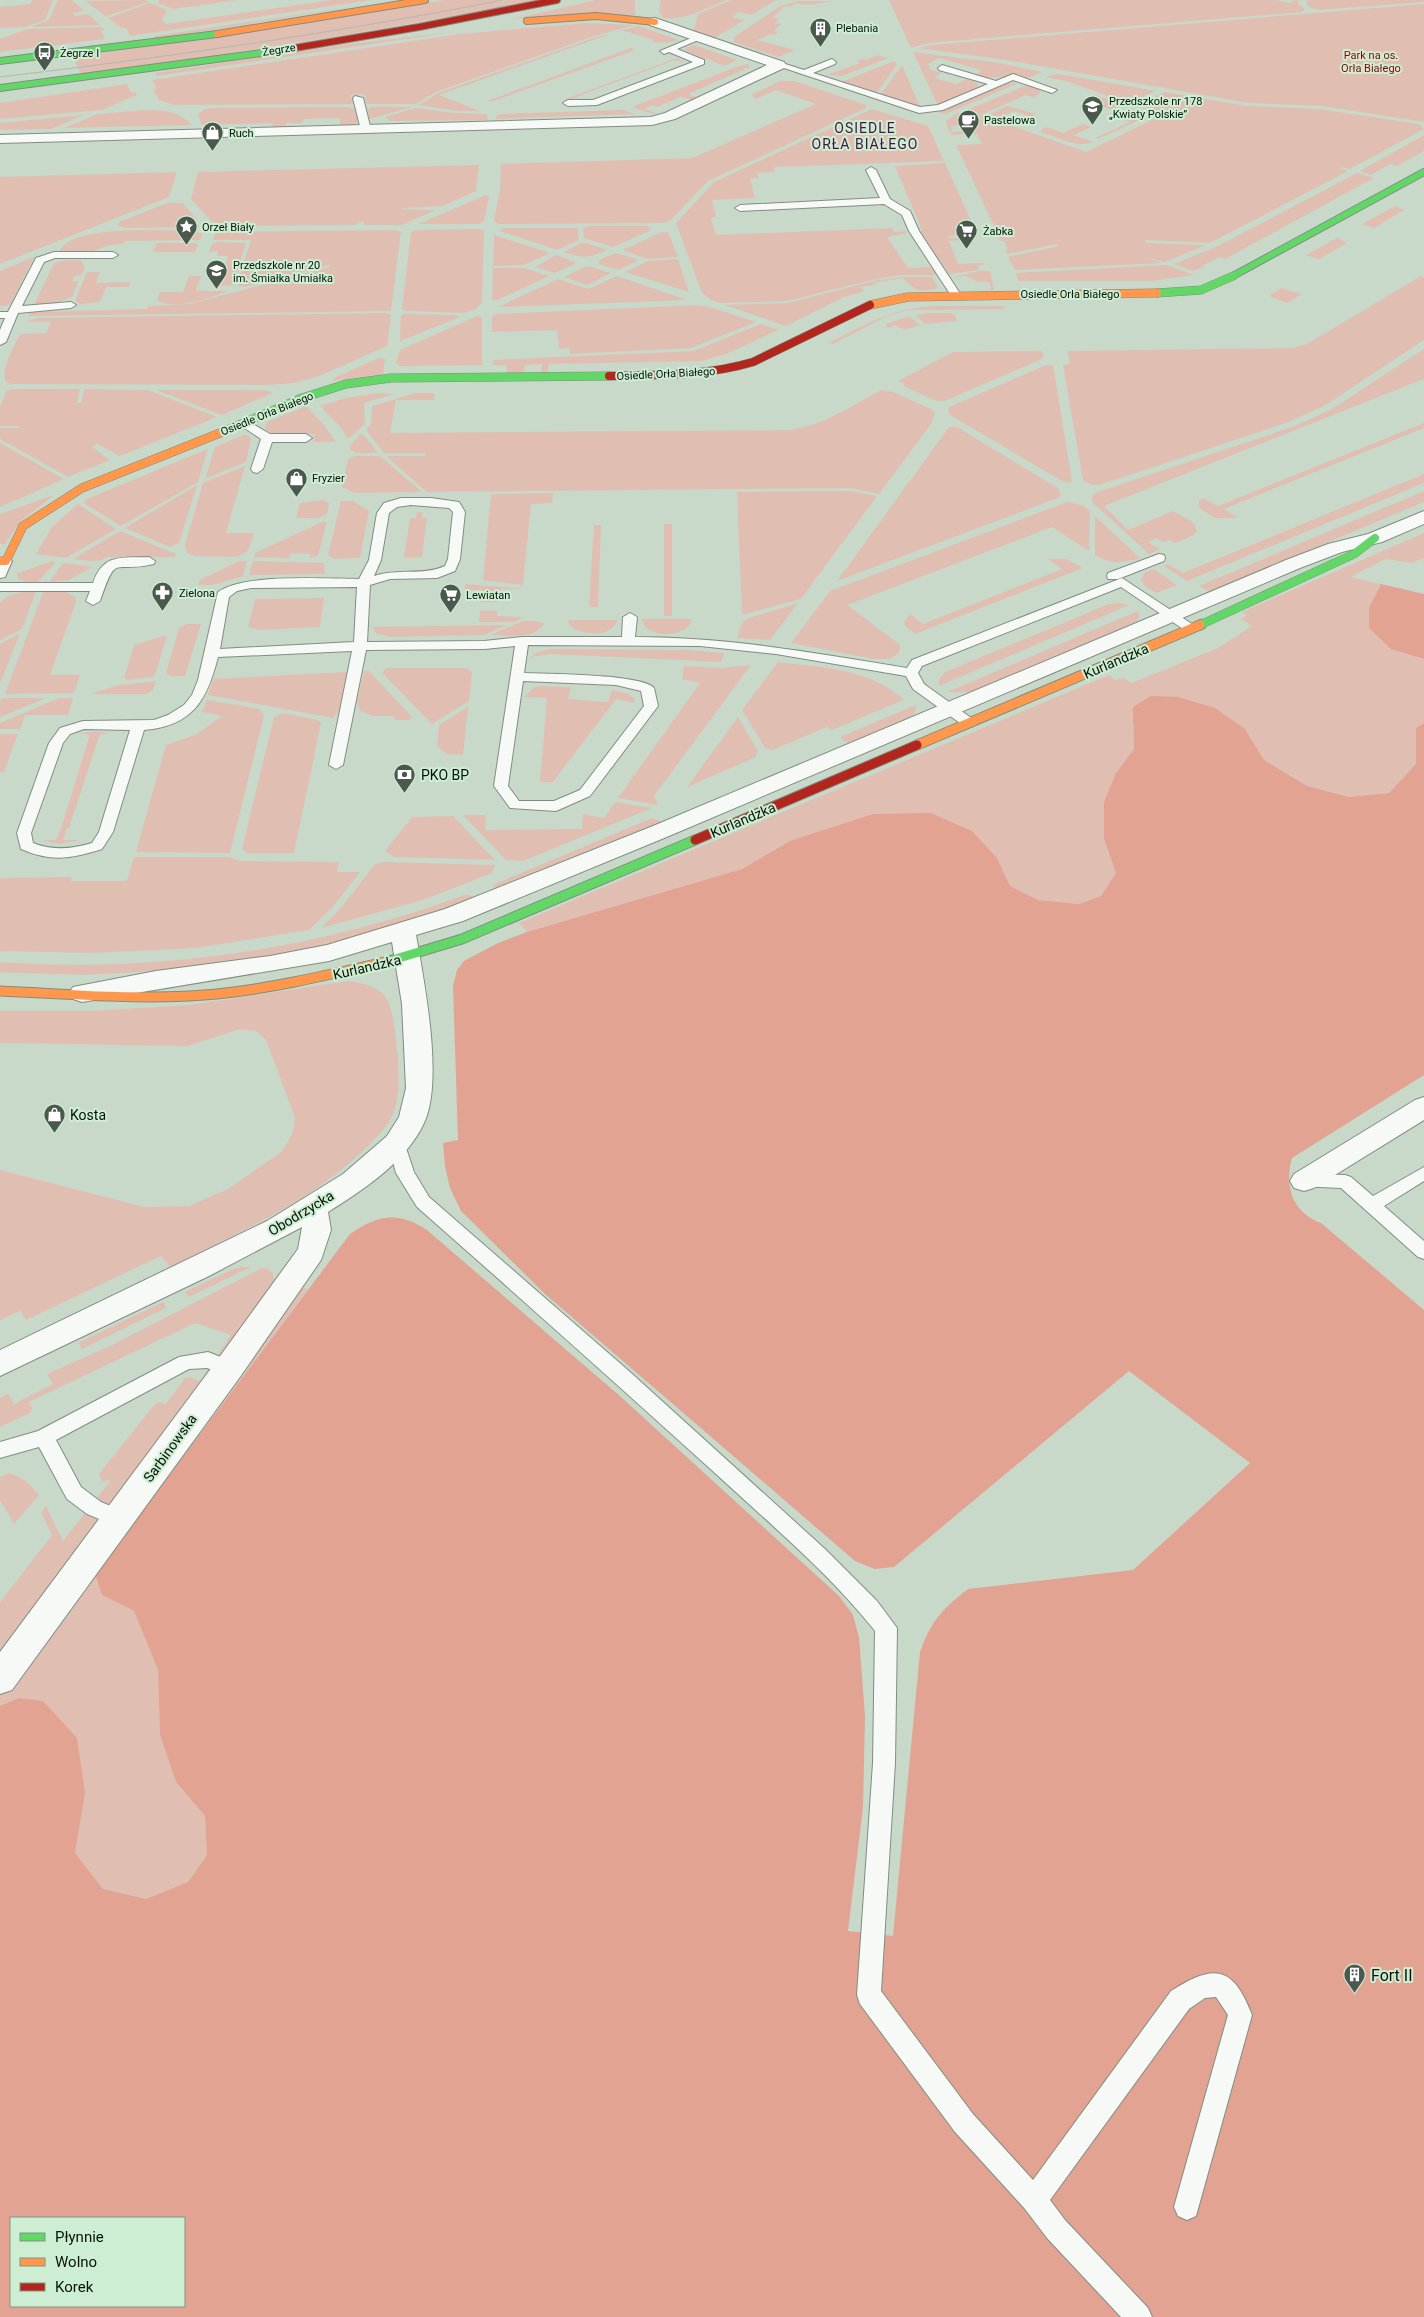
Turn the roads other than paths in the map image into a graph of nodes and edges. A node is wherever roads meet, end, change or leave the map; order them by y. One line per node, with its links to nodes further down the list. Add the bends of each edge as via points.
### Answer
1 (400, 0): 5 (street)
2 (425, 0): 5 (street, Żegrze)
3 (557, 0): 9 (street, Żegrze)
4 (642, 9): 7 (street, via 645,16)
5 (362, 11): 11 (street, Żegrze, via 203,36)
6 (512, 22): 7 (street, via 596,16)
7 (655, 22): 10 (street)
8 (493, 24): 9 (street)
9 (364, 37): 15 (street, Żegrze)
10 (699, 38): 13 (street); 22 (lane, via 665,51 702,62 594,102)
11 (0, 61)
12 (832, 62): 16 (lane)
13 (779, 65): 16 (lane); 23 (street, via 670,116 652,121)
14 (942, 68): 17 (lane)
15 (124, 73): 18 (street, Żegrze); 20 (street)
16 (805, 73): 17 (lane, via 919,110 940,108)
17 (997, 84): 19 (lane, via 1013,77)
18 (0, 88)
19 (1052, 90)
20 (0, 96)
21 (358, 98): 23 (lane)
22 (568, 103)
23 (366, 130): 24 (street)
24 (0, 139)
25 (871, 170): 27 (lane)
26 (1424, 172): 30 (street, Osiedle Orła Białego, via 1201,290)
27 (886, 201): 28 (lane); 30 (lane, via 906,213 914,231)
28 (740, 208)
29 (113, 255): 32 (lane, via 54,255 40,260)
30 (956, 294): 35 (street, Osiedle Orła Białego, via 908,297 872,304 733,369 683,375 392,378 346,384 302,398)
31 (71, 305): 32 (lane)
32 (13, 312): 33 (lane); 34 (lane)
33 (0, 315)
34 (0, 342)
35 (244, 423): 36 (lane); 42 (street, Osiedle Orła Białego, via 72,494 23,526)
36 (267, 438): 37 (lane); 38 (lane)
37 (306, 438)
38 (257, 469)
39 (1424, 517): 40 (street, Kurlandzka)
40 (1375, 538): 50 (street, Kurlandzka, via 1335,548); 53 (street, Kurlandzka, via 1354,554)
41 (1159, 558): 45 (lane)
42 (3, 561): 44 (lane, Osiedle Orła Białego)
43 (149, 561): 48 (lane, via 114,562 104,572)
44 (0, 574)
45 (1113, 576)
46 (364, 582): 46 (lane, via 375,560 383,513 388,506 398,502 455,505 459,512 454,559 450,568 437,574 389,574); 57 (lane); 58 (lane, via 251,584 233,588 224,595)
47 (0, 587): 48 (lane)
48 (98, 587): 49 (lane)
49 (93, 601)
50 (1171, 615): 53 (lane); 59 (lane, via 1122,582 916,663); 61 (street, Kurlandzka)
51 (630, 617): 55 (lane)
52 (557, 623): 54 (lane)
53 (1191, 628): 62 (street, Kurlandzka)
54 (556, 640): 55 (lane); 56 (lane)
55 (628, 640): 59 (lane, via 700,642 776,650)
56 (522, 641): 57 (lane, via 484,645); 60 (lane)
57 (360, 646): 58 (lane); 64 (lane)
58 (212, 654): 63 (lane, via 199,696 194,702 169,720)
59 (911, 673): 61 (lane, via 918,686)
60 (518, 676): 60 (lane, via 501,786 515,805 556,806 585,793 651,706 646,688 616,681)
61 (949, 708): 62 (lane); 65 (street, Kurlandzka, via 454,916)
62 (968, 723): 65 (street, Kurlandzka, via 462,939)
63 (138, 726): 63 (lane, via 83,726 65,731 56,744 24,833 26,846 43,853 74,853 97,846 106,832)
64 (336, 765)
65 (405, 945): 67 (street, Kurlandzka, via 329,953); 69 (street, Obodrzycka, via 415,1004 419,1088 411,1123)
66 (0, 991): 67 (street, Kurlandzka)
67 (82, 993)
68 (1424, 1107): 71 (street)
69 (397, 1142): 73 (street, Obodrzycka, via 354,1180); 81 (lane, via 405,1173 423,1202 623,1377 818,1555 886,1628 884,1763 869,1995 964,2122)
70 (1424, 1173): 72 (lane)
71 (1304, 1181): 72 (lane, via 1345,1182)
72 (1371, 1206): 74 (lane)
73 (312, 1208): 75 (street, Obodrzycka, via 255,1240); 76 (street, Sarbinowska, via 317,1230 311,1252)
74 (1424, 1252)
75 (0, 1364)
76 (229, 1368): 77 (lane, via 208,1360 186,1362); 79 (street, Sarbinowska)
77 (44, 1437): 78 (lane); 79 (lane, via 74,1493 94,1508)
78 (0, 1450)
79 (118, 1518): 80 (street, Sarbinowska)
80 (0, 1678)
81 (1034, 2200): 82 (lane, via 1180,2000 1198,1988 1211,1985 1224,1987 1234,1997 1240,2015); 83 (lane, via 1056,2229)
82 (1187, 2207)
83 (1139, 2317)

